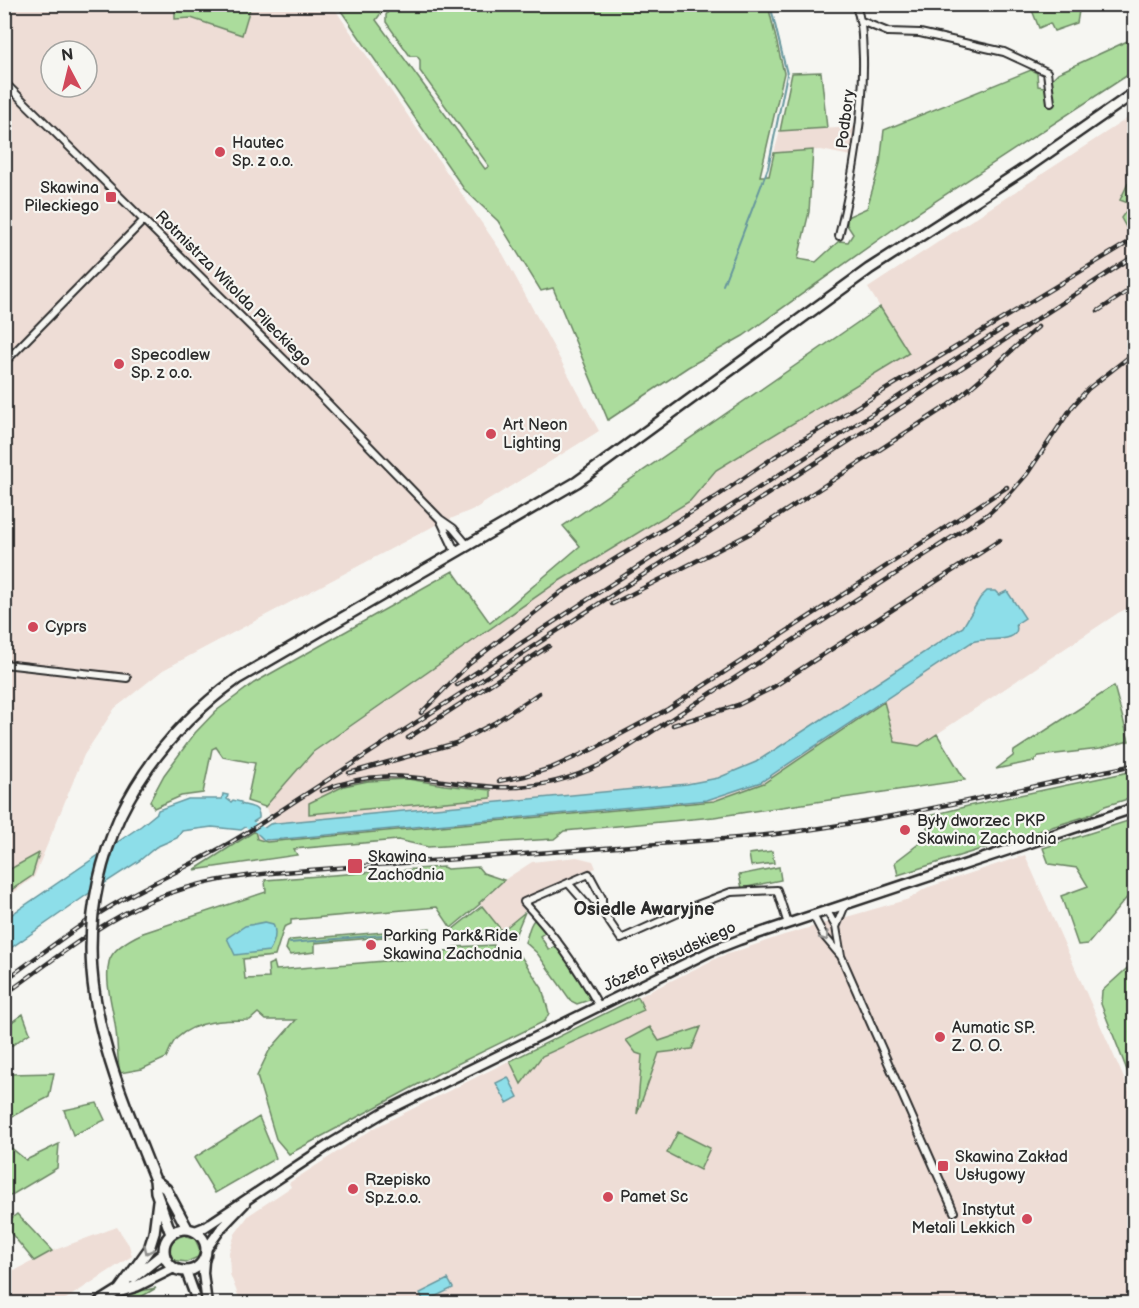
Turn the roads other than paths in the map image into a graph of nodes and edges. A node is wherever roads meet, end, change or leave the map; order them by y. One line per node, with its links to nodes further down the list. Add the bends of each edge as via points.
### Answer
1 (855, 4): 2 (street, Podbory)
2 (861, 21): 5 (street, via 888,32 920,33 1004,52 1047,72); 7 (street, Podbory, via 863,89 858,142)
3 (4, 82): 6 (street, Rotmistrza Witolda Pileckiego)
4 (1134, 93): 10 (main road, via 861,275 577,482)
5 (1052, 103)
6 (144, 220): 8 (street); 9 (street, Rotmistrza Witolda Pileckiego)
7 (839, 236)
8 (4, 363)
9 (440, 519): 10 (street, Rotmistrza Witolda Pileckiego); 11 (street, Rotmistrza Witolda Pileckiego)
10 (468, 546): 11 (main road)
11 (456, 553): 24 (main road, bridge, via 261,663 219,692 162,748 120,816 96,893 92,983 110,1066)
12 (4, 664): 13 (street)
13 (127, 678)
14 (1134, 808): 16 (main road, Józefa Piłsudskiego)
15 (568, 883): 17 (street, via 589,907); 17 (street, via 589,874 602,898); 23 (street, via 524,902 543,922)
16 (845, 905): 18 (main road, Józefa Piłsudskiego); 21 (street)
17 (602, 911): 20 (street, via 621,939 731,892 777,890)
18 (827, 911): 19 (main road, Józefa Piłsudskiego); 21 (street)
19 (813, 915): 20 (main road, Józefa Piłsudskiego); 22 (street, one-way to 22)
20 (788, 924): 23 (main road, Józefa Piłsudskiego, via 711,951)
21 (836, 927): 22 (street)
22 (841, 956): 27 (street)
23 (599, 1006): 26 (main road, Józefa Piłsudskiego, via 372,1119)
24 (155, 1180): 25 (main road); 28 (main road, via 166,1190)
25 (159, 1199): 29 (main road); 35 (main road, one-way to 35, via 149,1249)
26 (248, 1200): 28 (main road, Józefa Piłsudskiego, via 205,1227); 30 (main road, Józefa Piłsudskiego)
27 (954, 1212)
28 (191, 1230): 29 (main road, via 178,1229); 30 (main road, via 202,1236)
29 (171, 1234): 31 (main road)
30 (207, 1248): 32 (main road)
31 (164, 1253): 33 (main road); 35 (main road)
32 (204, 1260): 34 (main road); 38 (main road)
33 (174, 1268): 34 (main road); 35 (main road)
34 (186, 1271): 37 (main road)
35 (118, 1292): 36 (main road)
36 (97, 1304)
37 (198, 1304)
38 (207, 1304)

